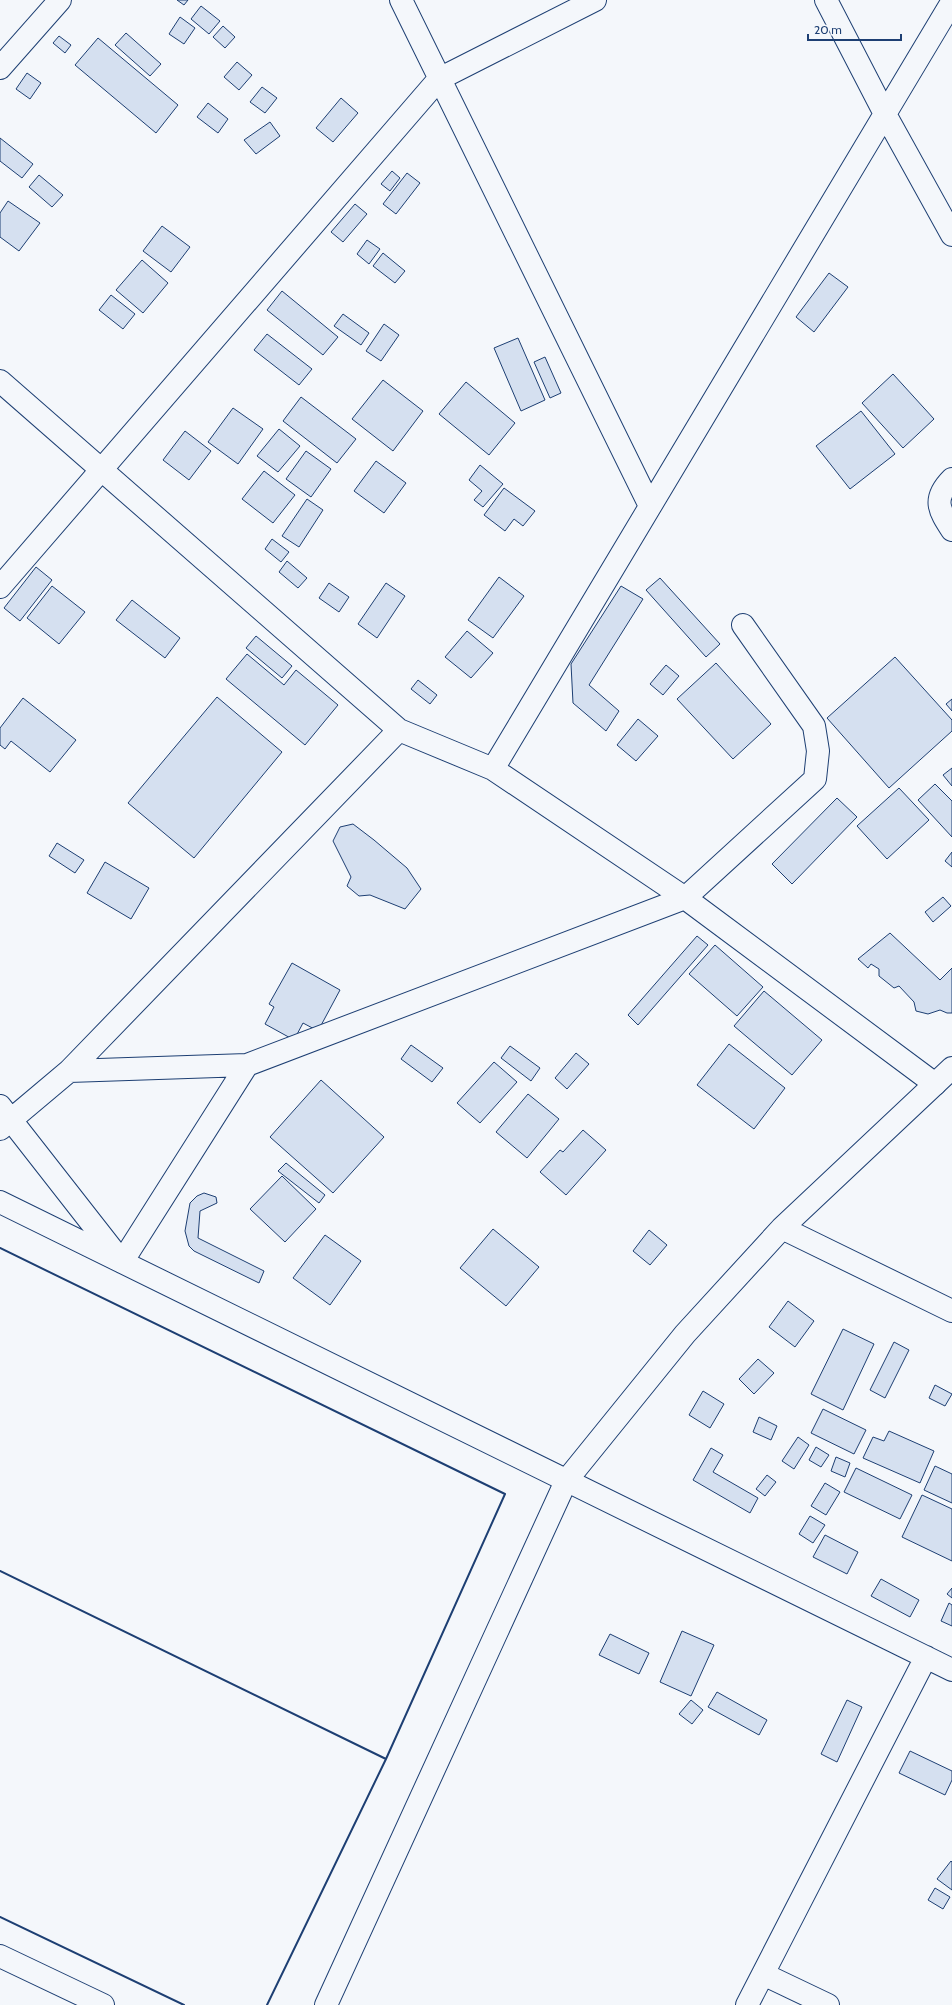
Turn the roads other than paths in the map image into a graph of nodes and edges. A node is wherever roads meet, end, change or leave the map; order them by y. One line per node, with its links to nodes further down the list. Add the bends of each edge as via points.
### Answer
1 (60, 0): 6 (street)
2 (401, 0): 7 (street)
3 (595, 0): 7 (street)
4 (826, 0): 8 (street)
5 (952, 2): 8 (street)
6 (0, 68)
7 (439, 78): 11 (street); 13 (street)
8 (885, 114): 9 (street); 13 (street)
9 (952, 235)
10 (0, 381): 11 (street)
11 (102, 470): 15 (street); 17 (street)
12 (952, 479): 14 (street, via 940,494 939,510)
13 (650, 506): 18 (street)
14 (952, 530)
15 (0, 587)
16 (743, 625): 19 (street, via 814,726 818,751 815,779)
17 (400, 730): 18 (street); 22 (street)
18 (493, 769): 19 (street)
19 (685, 898): 20 (street); 23 (street)
20 (247, 1065): 22 (street); 27 (street)
21 (952, 1068): 23 (street)
22 (69, 1071): 24 (street)
23 (935, 1084): 26 (street)
24 (3, 1118): 27 (street)
25 (0, 1202): 27 (street)
26 (782, 1228): 28 (street); 29 (street, via 686,1334)
27 (122, 1262): 29 (street)
28 (952, 1311)
29 (566, 1481): 30 (street); 35 (street)
30 (926, 1657): 31 (street); 33 (street)
31 (952, 1670)
32 (0, 1956): 34 (street)
33 (763, 1974): 36 (street); 37 (street)
34 (103, 2005)
35 (326, 2005)
36 (747, 2005)
37 (828, 2005)

